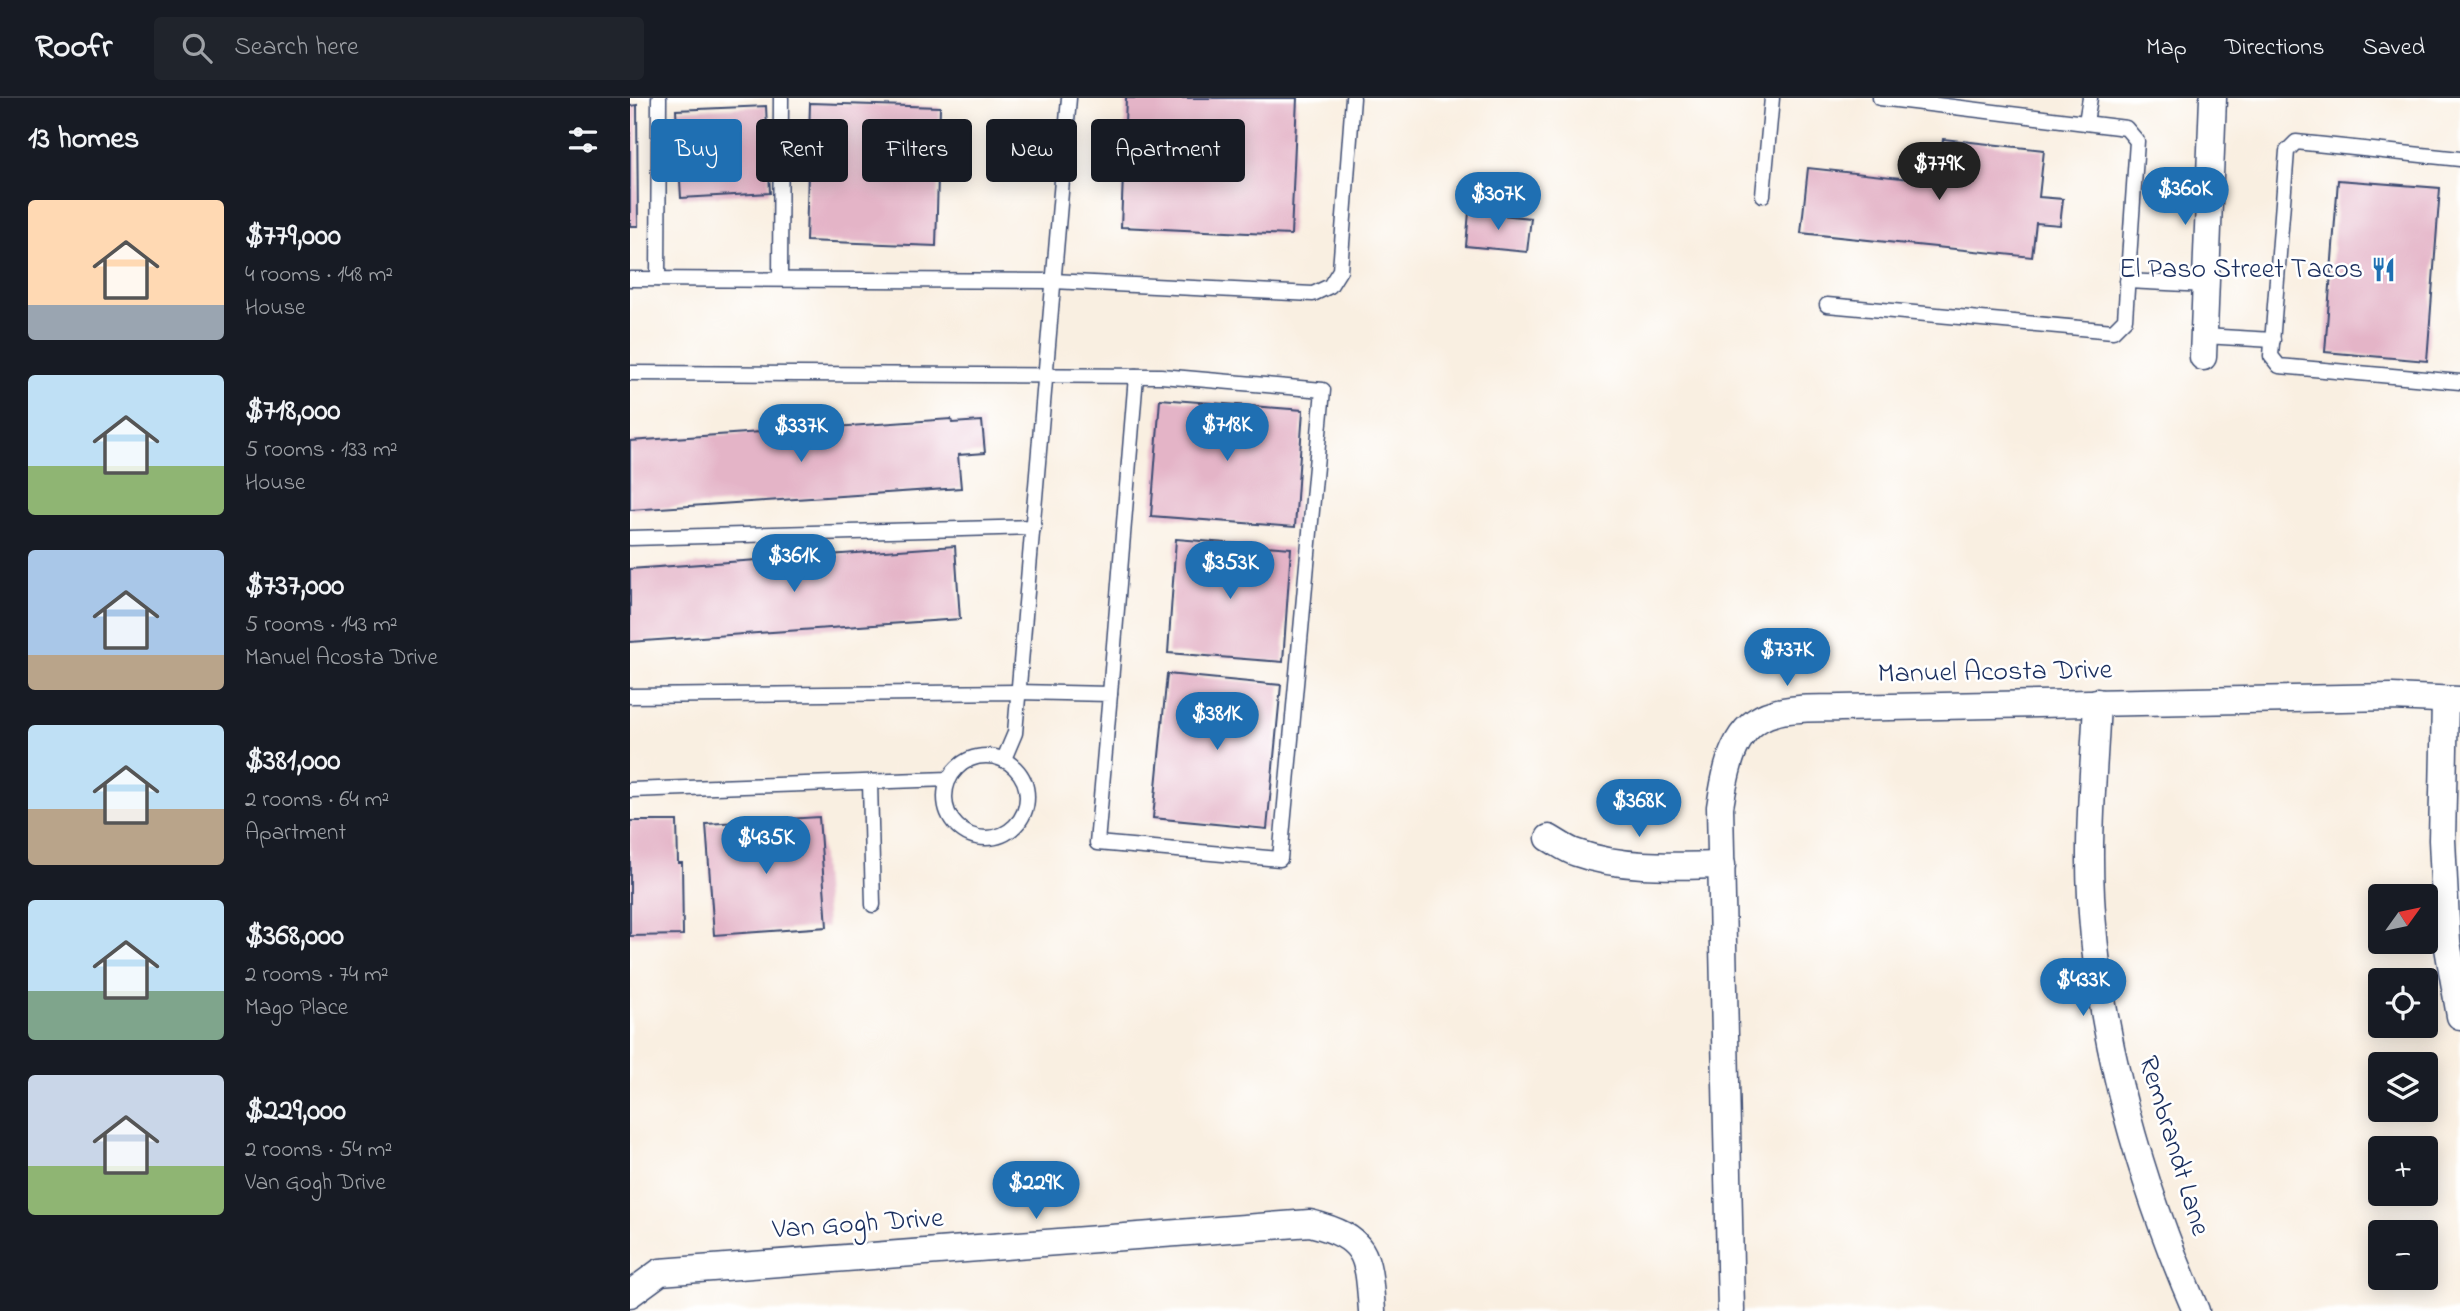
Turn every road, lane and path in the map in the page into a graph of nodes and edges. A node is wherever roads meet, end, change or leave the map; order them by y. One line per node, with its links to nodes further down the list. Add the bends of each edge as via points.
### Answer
1 (659, 98): 13 (lane)
2 (781, 98): 14 (lane)
3 (1069, 98): 15 (lane)
4 (1353, 98): 15 (lane, via 1340,270 1330,286 1313,294)
5 (1772, 98): 11 (lane)
6 (1880, 98): 9 (lane)
7 (2090, 98): 9 (lane)
8 (2213, 98): 17 (street)
9 (2086, 122): 16 (lane, via 2126,128 2137,141)
10 (2460, 159): 19 (lane, via 2296,142 2287,151)
11 (1763, 195)
12 (630, 279): 13 (lane)
13 (658, 279): 14 (lane)
14 (780, 279): 15 (lane)
15 (1053, 281): 22 (lane)
16 (2127, 281): 17 (lane); 18 (lane, via 2124,319 2113,331)
17 (2206, 285): 20 (street)
18 (1827, 305)
19 (2273, 340): 20 (lane); 24 (lane, via 2271,356 2279,366)
20 (2204, 346)
21 (630, 373): 22 (lane)
22 (1046, 374): 23 (lane); 25 (lane)
23 (1136, 376): 28 (lane); 28 (lane, via 1323,390 1280,859 1097,843)
24 (2460, 382)
25 (1034, 527): 26 (lane); 27 (lane)
26 (630, 538)
27 (1017, 692): 28 (lane); 29 (lane); 32 (lane, via 1015,733)
28 (1110, 694)
29 (630, 696)
30 (2452, 701): 31 (street, Manuel Acosta Drive, via 2392,697); 39 (street, via 2442,840 2446,929)
31 (2097, 702): 37 (street, Manuel Acosta Drive, via 1773,713 1745,733 1727,763 1720,807); 43 (street, Rembrandt Lane, via 2090,853 2103,998 2115,1070 2154,1205)
32 (1004, 759): 33 (lane, via 967,760); 33 (lane, via 1024,779 1027,800 1021,821 998,837 984,839 959,828 946,805)
33 (949, 779): 34 (lane)
34 (870, 782): 35 (lane); 38 (lane)
35 (630, 790)
36 (1549, 838): 37 (street, via 1577,853 1612,860)
37 (1722, 865): 42 (street, Manuel Acosta Drive)
38 (873, 905)
39 (2460, 1016)
40 (630, 1294): 41 (street, Van Gogh Drive, via 660,1272 1310,1223 1347,1236 1363,1254 1368,1262)
41 (1372, 1311)
42 (1731, 1311)
43 (2196, 1311)

